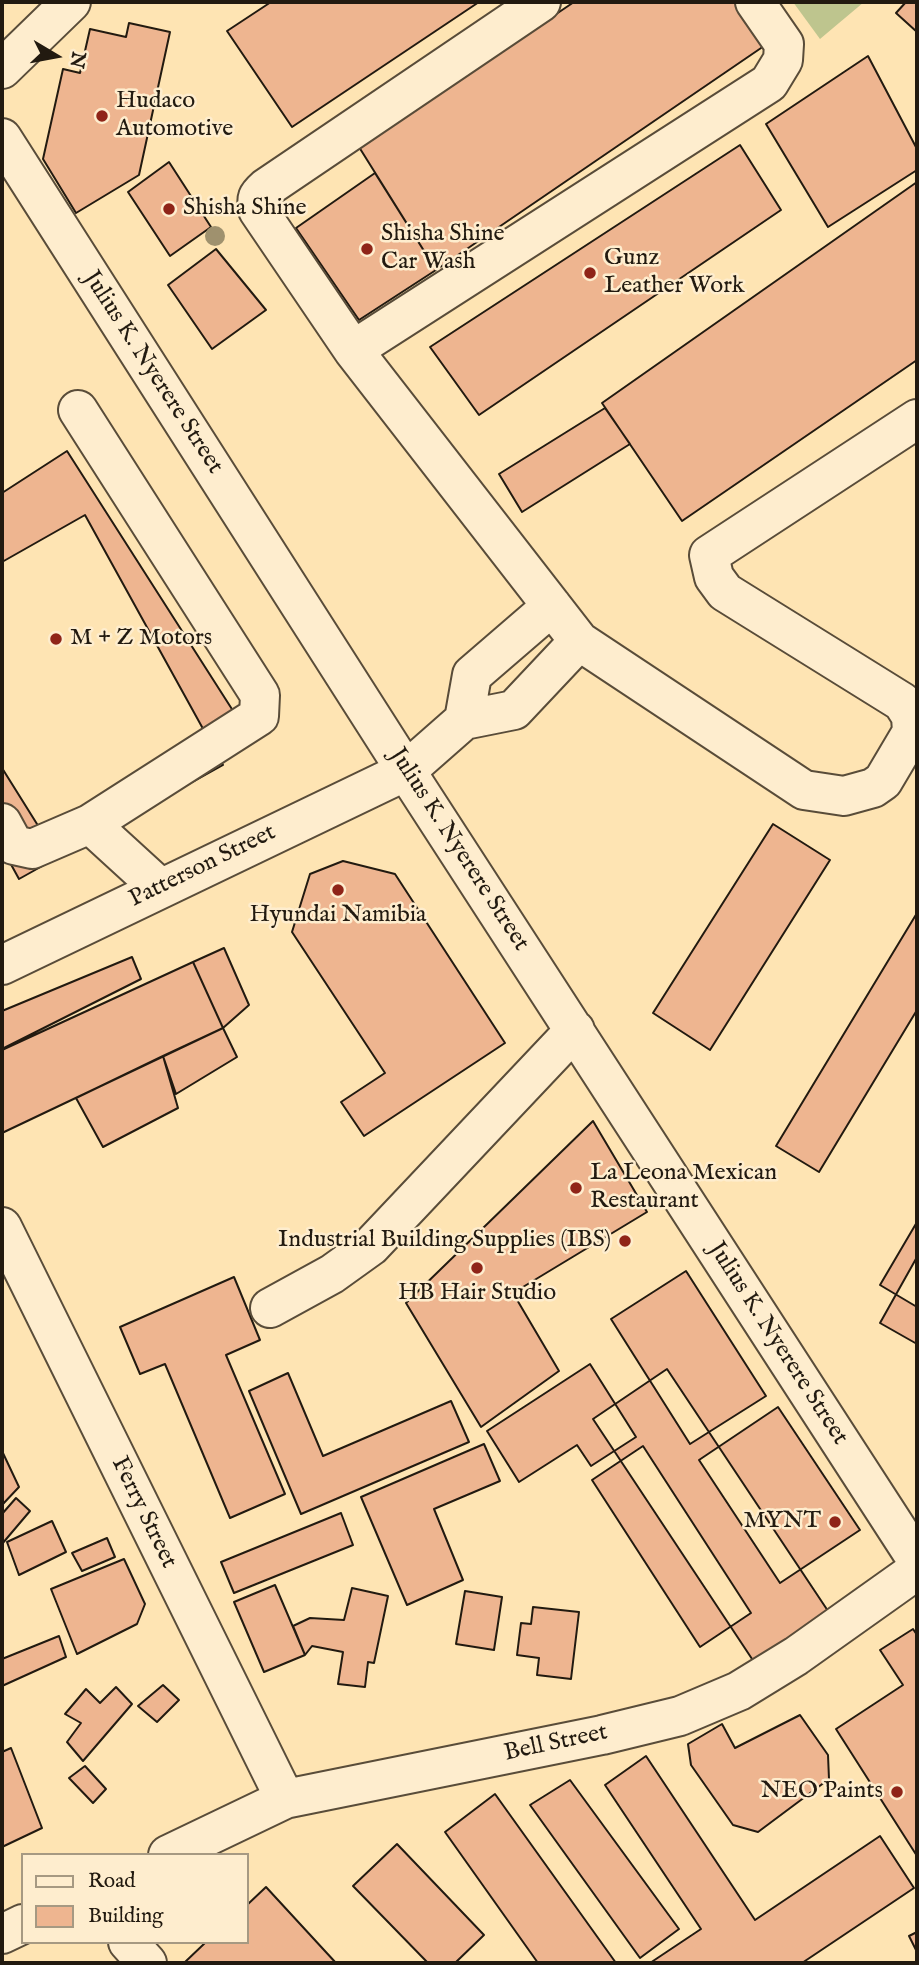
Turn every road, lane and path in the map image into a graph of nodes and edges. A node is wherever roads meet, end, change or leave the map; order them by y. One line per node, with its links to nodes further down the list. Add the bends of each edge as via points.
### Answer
1 (71, 2): 4 (street)
2 (541, 2): 6 (street, via 258,195 258,210)
3 (755, 2): 6 (street, via 784,44 783,60 769,83)
4 (2, 69)
5 (2, 138): 13 (street, Julius K. Nyerere Street)
6 (353, 350): 9 (street)
7 (78, 410): 15 (street, via 260,695 261,705 259,716)
8 (917, 419): 11 (street, via 709,555 714,577 725,592)
9 (552, 606): 10 (street); 12 (street, via 472,675)
10 (579, 641): 11 (street, via 804,790 844,796 883,781 912,732); 12 (street, via 514,710)
11 (909, 692)
12 (464, 720): 13 (street, Patterson Street)
13 (405, 771): 16 (street, Patterson Street); 18 (street, Julius K. Nyerere Street)
14 (2, 823): 15 (street, via 14,845 32,849)
15 (90, 824): 16 (street)
16 (160, 888): 17 (street, Patterson Street)
17 (2, 965)
18 (575, 1030): 20 (street, via 371,1246); 21 (street, Julius K. Nyerere Street)
19 (2, 1227): 23 (street, Ferry Street)
20 (270, 1308)
21 (917, 1560)
22 (917, 1570): 23 (street, Bell Street, via 739,1691 680,1716)
23 (285, 1799): 24 (street, Bell Street)
24 (172, 1853)
25 (21, 1925): 26 (street)
26 (2, 1934)
27 (130, 1944): 28 (street)
28 (147, 1963)

